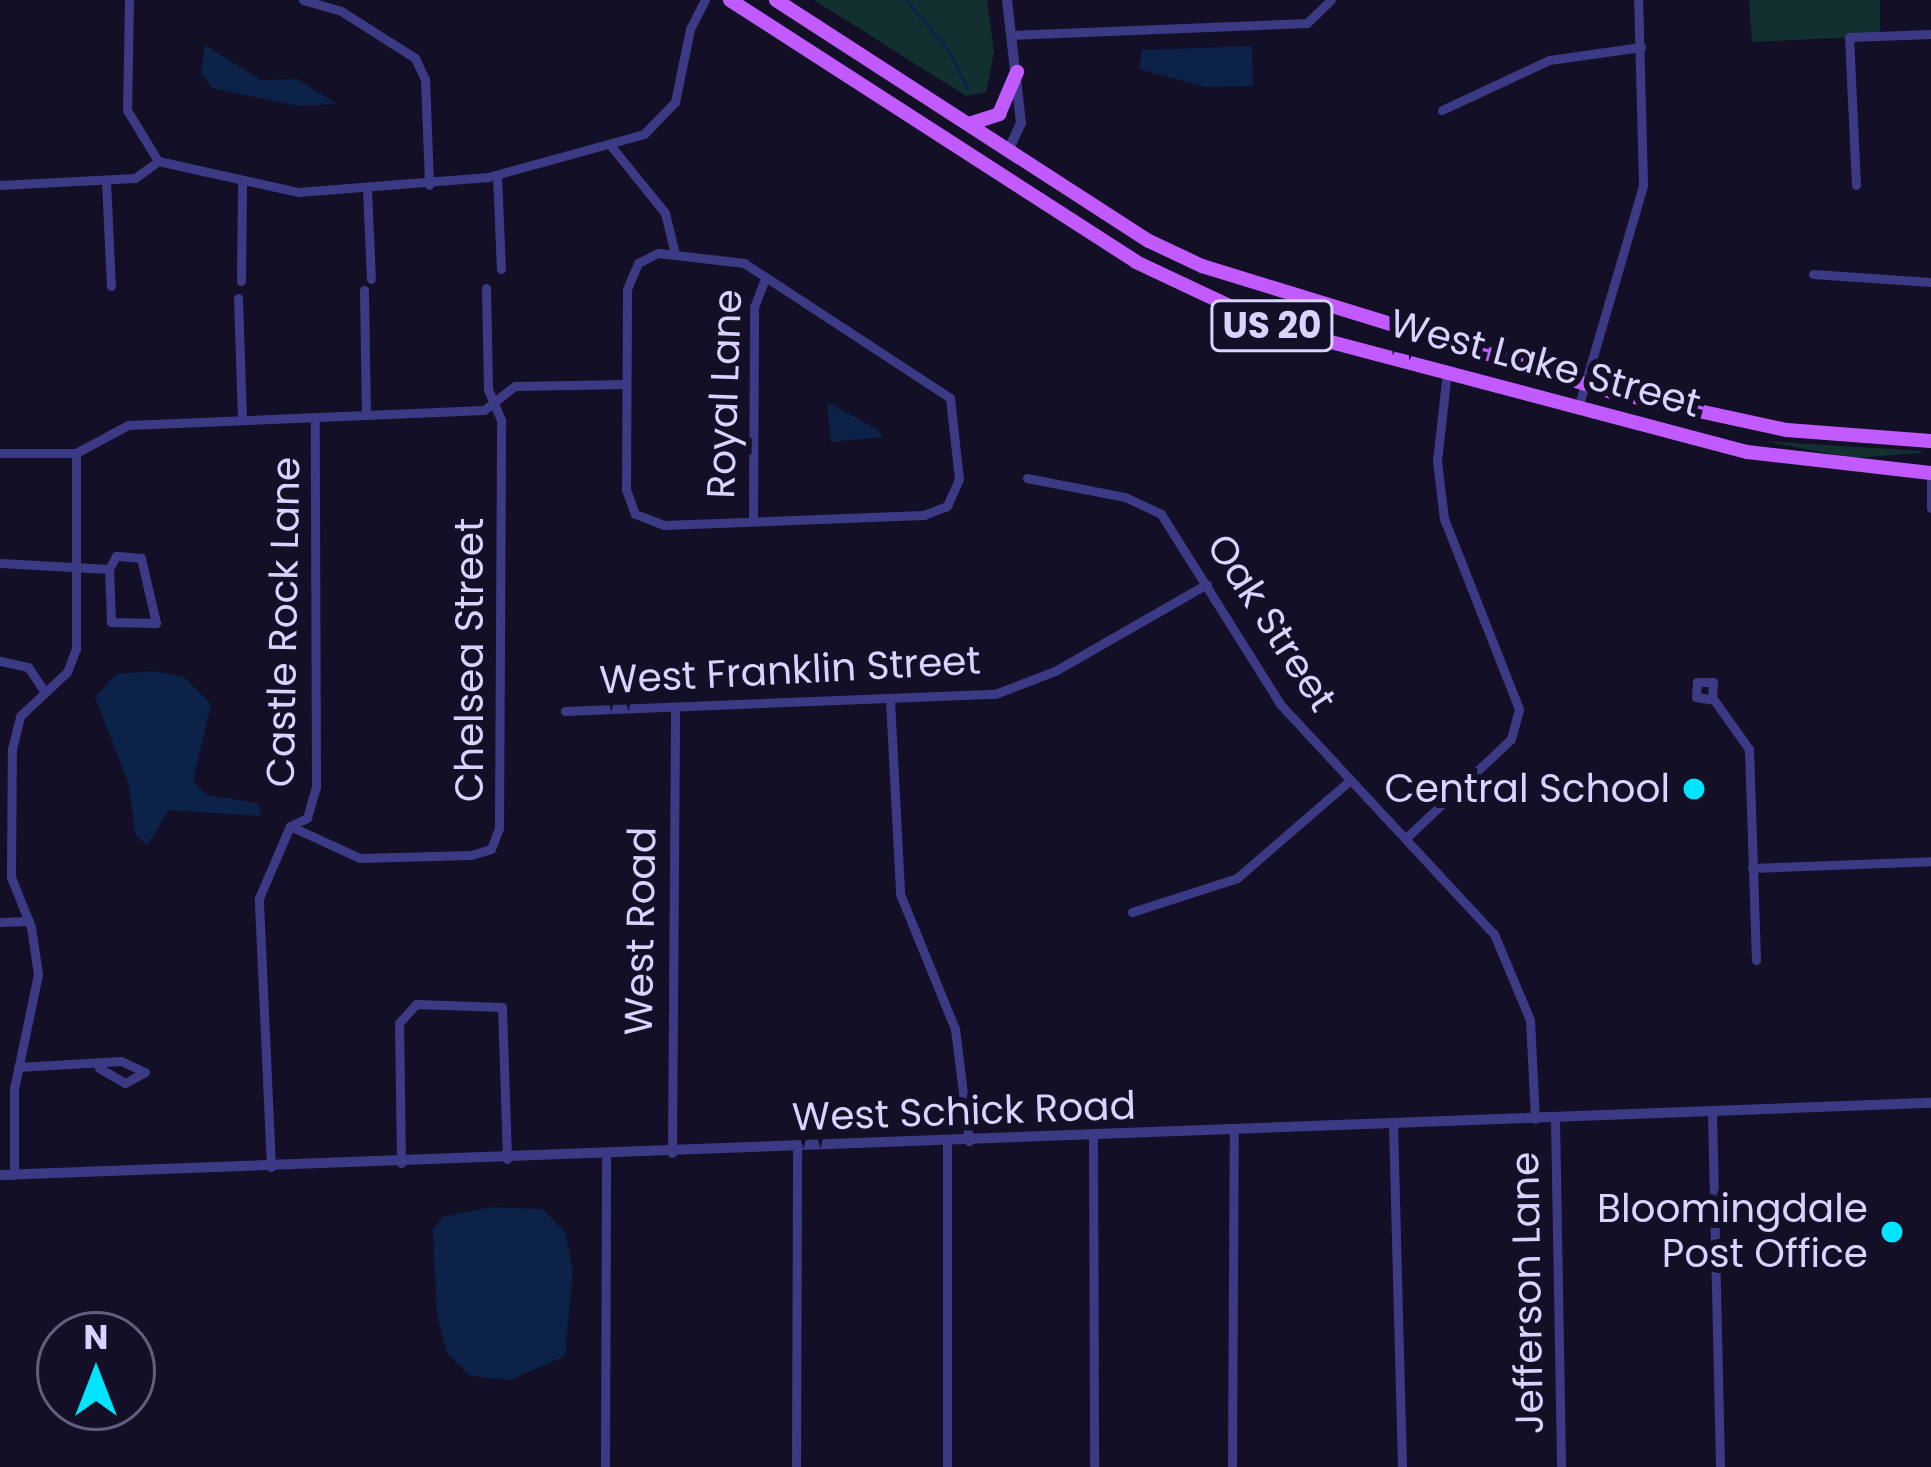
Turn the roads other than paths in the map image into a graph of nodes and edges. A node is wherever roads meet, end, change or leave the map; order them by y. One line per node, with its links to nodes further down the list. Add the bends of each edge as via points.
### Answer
1 (129, 0): 17 (street, via 127,110)
2 (303, 0): 23 (street, via 341,11 415,58 425,80)
3 (705, 0): 15 (street, via 690,29 675,101 644,134)
4 (730, 0): 18 (main road, West Lake Street / US 20)
5 (776, 0): 14 (main road, West Lake Street / US 20)
6 (1007, 0): 10 (street)
7 (1331, 0): 10 (street, via 1307,23)
8 (1638, 0): 11 (street)
9 (1931, 34): 24 (street, via 1849,37)
10 (1011, 35): 12 (street)
11 (1641, 47): 13 (street, via 1549,60); 39 (street, via 1642,185)
12 (1017, 72): 14 (main road, via 999,114); 16 (street, via 1021,123)
13 (1442, 110)
14 (966, 124): 16 (main road, West Lake Street / US 20)
15 (611, 146): 19 (street); 26 (street, via 665,213)
16 (1008, 151): 18 (main road); 39 (main road, West Lake Street / US 20, via 1202,266)
17 (158, 161): 20 (street, via 135,178); 21 (street)
18 (996, 171): 37 (main road, West Lake Street / US 20, via 1136,262 1274,326)
19 (497, 176): 23 (street); 27 (street)
20 (106, 181): 22 (street); 33 (street)
21 (242, 181): 25 (street, via 298,191); 31 (street)
22 (0, 185)
23 (429, 185): 25 (street)
24 (1856, 185)
25 (367, 188): 30 (street)
26 (675, 254): 29 (street, Royal Lane, via 727,258); 38 (street, Royal Lane, via 638,263 630,277)
27 (501, 269)
28 (1813, 274): 32 (street)
29 (765, 278): 51 (street, Royal Lane, via 754,308); 51 (street, via 950,398 959,479 947,506 932,514)
30 (371, 279)
31 (241, 281)
32 (1931, 282)
33 (111, 286)
34 (486, 288): 40 (street, via 488,390)
35 (364, 290): 42 (street)
36 (238, 298): 44 (street)
37 (1447, 372): 41 (main road, West Lake Street / US 20); 66 (street, via 1437,460 1444,519 1519,718 1511,739)
38 (626, 384): 40 (street, via 515,386); 51 (street, Royal Lane, via 626,489 635,514 664,525)
39 (1585, 386): 41 (street); 45 (main road, West Lake Street / US 20, via 1787,430)
40 (497, 404): 42 (street); 65 (street, Chelsea Street, via 500,818 491,849 360,859)
41 (1578, 408): 48 (main road, West Lake Street / US 20, via 1810,463)
42 (366, 415): 43 (street)
43 (316, 418): 44 (street); 65 (street, Castle Rock Lane, via 316,787 307,818)
44 (242, 420): 47 (street, via 128,425)
45 (1931, 441)
46 (0, 453): 47 (street)
47 (76, 453): 54 (street)
48 (1931, 473): 50 (street)
49 (1028, 478): 55 (street, Oak Street, via 1125,496 1161,514)
50 (1931, 508)
51 (753, 516)
52 (0, 562): 54 (street)
53 (110, 569): 53 (street, via 111,622 157,623 141,558 116,556); 54 (street)
54 (78, 571): 57 (street, via 76,650 67,672)
55 (1207, 584): 59 (street, West Franklin Street, via 1034,682 995,694); 63 (street, Oak Street, via 1280,704)
56 (0, 661): 57 (street, via 28,667)
57 (44, 691): 62 (street, via 20,716)
58 (1712, 698): 68 (street, via 1749,749)
59 (890, 700): 60 (street, West Franklin Street); 83 (street, via 900,894 955,1029)
60 (675, 709): 61 (street, West Franklin Street); 86 (street, West Road)
61 (565, 711)
62 (6, 767): 64 (street)
63 (1350, 780): 66 (street, Oak Street); 69 (street, via 1237,878)
64 (6, 820): 70 (street, via 11,877)
65 (290, 826): 90 (street, Castle Rock Lane, via 260,891)
66 (1406, 838): 79 (street, Oak Street, via 1476,912 1510,962 1530,1020)
67 (1931, 861): 68 (street)
68 (1752, 868): 72 (street)
69 (1132, 912)
70 (29, 921): 71 (street); 74 (street, via 38,974)
71 (0, 922)
72 (1756, 960)
73 (99, 1068): 74 (street)
74 (18, 1069): 75 (street); 91 (street)
75 (0, 1071)
76 (1931, 1103): 77 (street, West Schick Road)
77 (1712, 1112): 78 (street, West Schick Road); 99 (street)
78 (1555, 1118): 79 (street, West Schick Road); 98 (street, Jefferson Lane)
79 (1535, 1119): 80 (street, West Schick Road)
80 (1393, 1124): 81 (street, West Schick Road); 97 (street)
81 (1234, 1131): 82 (street, West Schick Road); 96 (street)
82 (1093, 1136): 83 (street, West Schick Road); 95 (street)
83 (968, 1141): 84 (street, West Schick Road)
84 (947, 1142): 85 (street, West Schick Road); 94 (street)
85 (797, 1148): 86 (street, West Schick Road); 93 (street)
86 (673, 1153): 87 (street, West Schick Road)
87 (607, 1156): 88 (street, West Schick Road); 92 (street)
88 (507, 1159): 89 (street, West Schick Road); 89 (street, via 502,1006 416,1004 399,1023)
89 (401, 1162): 90 (street, West Schick Road)
90 (271, 1167): 91 (street, West Schick Road)
91 (7, 1175)
92 (605, 1467)
93 (796, 1467)
94 (947, 1467)
95 (1094, 1467)
96 (1232, 1467)
97 (1402, 1467)
98 (1562, 1467)
99 (1720, 1467)

